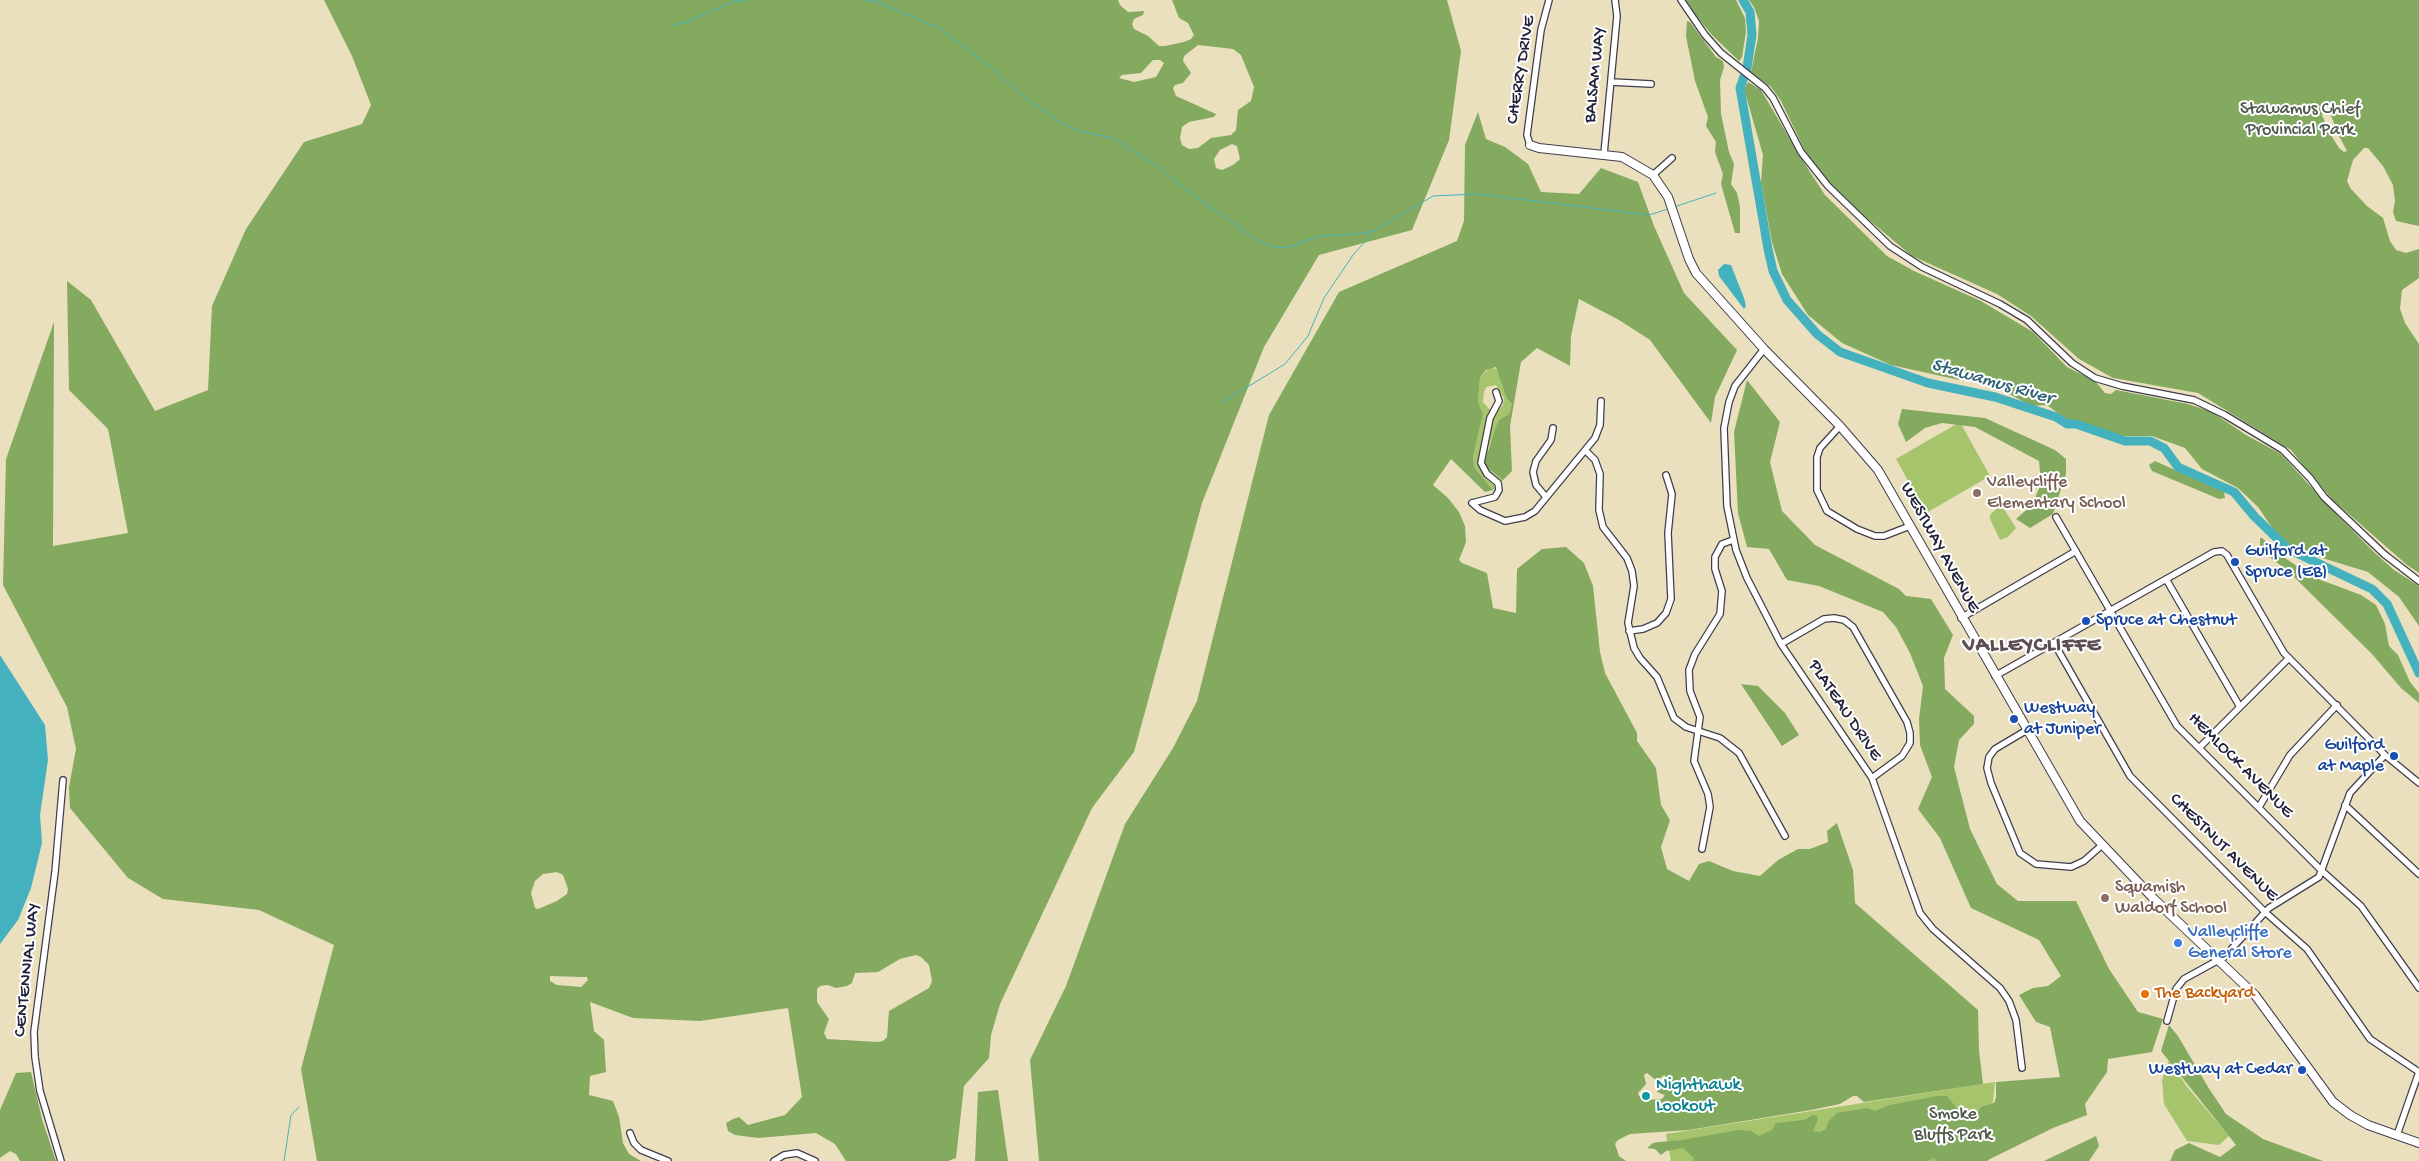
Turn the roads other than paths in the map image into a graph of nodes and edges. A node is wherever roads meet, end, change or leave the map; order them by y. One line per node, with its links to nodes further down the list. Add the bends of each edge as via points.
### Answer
1 (1549, 0): 6 (street, CHERRY DRIVE, via 1541,30 1527,135)
2 (1615, 0): 4 (street, BALSAM WAY, via 1617,16)
3 (1681, 0): 23 (street, via 1705,35 1765,88 1777,104 1801,152 1828,186 1890,246 1922,267 2028,320 2072,363 2095,378 2208,406 2283,450 2324,497 2384,554)
4 (1611, 82): 5 (street); 7 (street, BALSAM WAY)
5 (1651, 84)
6 (1530, 145): 7 (street, WESTWAY AVENUE)
7 (1604, 154): 9 (street, WESTWAY AVENUE, via 1630,160)
8 (1672, 158): 9 (street)
9 (1653, 175): 10 (street, WESTWAY AVENUE, via 1668,197 1696,273)
10 (1764, 349): 13 (street, WESTWAY AVENUE); 20 (street, PLATEAU DRIVE, via 1735,386 1727,414 1724,441)
11 (1496, 392): 17 (street, via 1499,401 1490,418 1481,463 1487,474 1498,483 1499,490 1495,497 1472,503 1505,521 1526,517)
12 (1601, 401): 15 (street, via 1600,425)
13 (1840, 426): 19 (street, WESTWAY AVENUE, via 1878,470); 19 (street, via 1820,448 1817,457 1817,490 1827,511 1875,536)
14 (1553, 428): 17 (street, via 1551,440 1536,461 1533,472 1536,485)
15 (1586, 451): 17 (street); 26 (street, via 1595,460 1600,474 1598,510 1603,527 1628,558 1632,571 1634,586)
16 (1666, 474): 26 (street, via 1672,494 1668,533 1671,599 1666,613 1657,623)
17 (1546, 497)
18 (2056, 517): 21 (street, HEMLOCK AVENUE)
19 (1910, 526): 25 (street, WESTWAY AVENUE)
20 (1732, 540): 28 (street, PLATEAU DRIVE, via 1747,578); 34 (street, via 1722,544 1715,557 1722,591 1720,614 1689,670 1690,691 1700,717)
21 (2076, 551): 24 (street, HEMLOCK AVENUE); 25 (street)
22 (2166, 579): 24 (street); 29 (street, via 2214,552 2222,551 2276,642); 32 (street)
23 (2419, 581)
24 (2111, 610): 27 (street); 35 (street, HEMLOCK AVENUE, via 2177,726)
25 (1961, 618): 30 (street, WESTWAY AVENUE)
26 (1629, 631): 34 (street, via 1640,658 1662,685 1674,718)
27 (2054, 643): 30 (street); 47 (street, CHESTNUT AVENUE, via 2130,776)
28 (1781, 644): 37 (street, PLATEAU DRIVE); 37 (street, via 1824,619 1844,620 1853,627 1907,722 1910,733 1910,743 1902,756)
29 (2289, 658): 31 (street); 32 (street)
30 (1995, 676): 33 (street, WESTWAY AVENUE)
31 (2337, 705): 36 (street); 41 (street, via 2286,759)
32 (2240, 707): 35 (street)
33 (2027, 730): 43 (street, WESTWAY AVENUE, via 2075,815); 43 (street, via 1995,749 1987,768 2020,854 2036,864 2070,868)
34 (1698, 731): 42 (street, via 1720,738 1739,753); 44 (street, via 1694,761 1710,807)
35 (2199, 748): 41 (street, HEMLOCK AVENUE)
36 (2385, 755): 39 (street); 40 (street, via 2350,793)
37 (1872, 778): 51 (street, PLATEAU DRIVE, via 1916,906 1933,929 2005,994 2016,1020)
38 (62, 780): 56 (street, CENTENNIAL WAY, via 55,872 34,1032 39,1084)
39 (2419, 783)
40 (2345, 804): 45 (street); 46 (street)
41 (2259, 806): 45 (street, HEMLOCK AVENUE)
42 (1785, 836)
43 (2102, 845): 48 (street, WESTWAY AVENUE)
44 (1702, 850)
45 (2322, 871): 47 (street, via 2316,880); 49 (street, HEMLOCK AVENUE, via 2361,906)
46 (2419, 874)
47 (2265, 912): 48 (street); 52 (street, CHESTNUT AVENUE, via 2307,949 2370,1039)
48 (2219, 961): 50 (street, via 2180,984); 54 (street, WESTWAY AVENUE, via 2261,1002 2333,1102 2357,1120)
49 (2419, 988)
50 (2167, 1021)
51 (2022, 1068)
52 (2419, 1072): 54 (street)
53 (630, 1133): 57 (street, via 641,1150)
54 (2397, 1135): 55 (street, WESTWAY AVENUE)
55 (2419, 1143)
56 (61, 1161)
57 (668, 1161)
58 (774, 1161): 59 (street, via 793,1154 805,1155)
59 (815, 1161)

